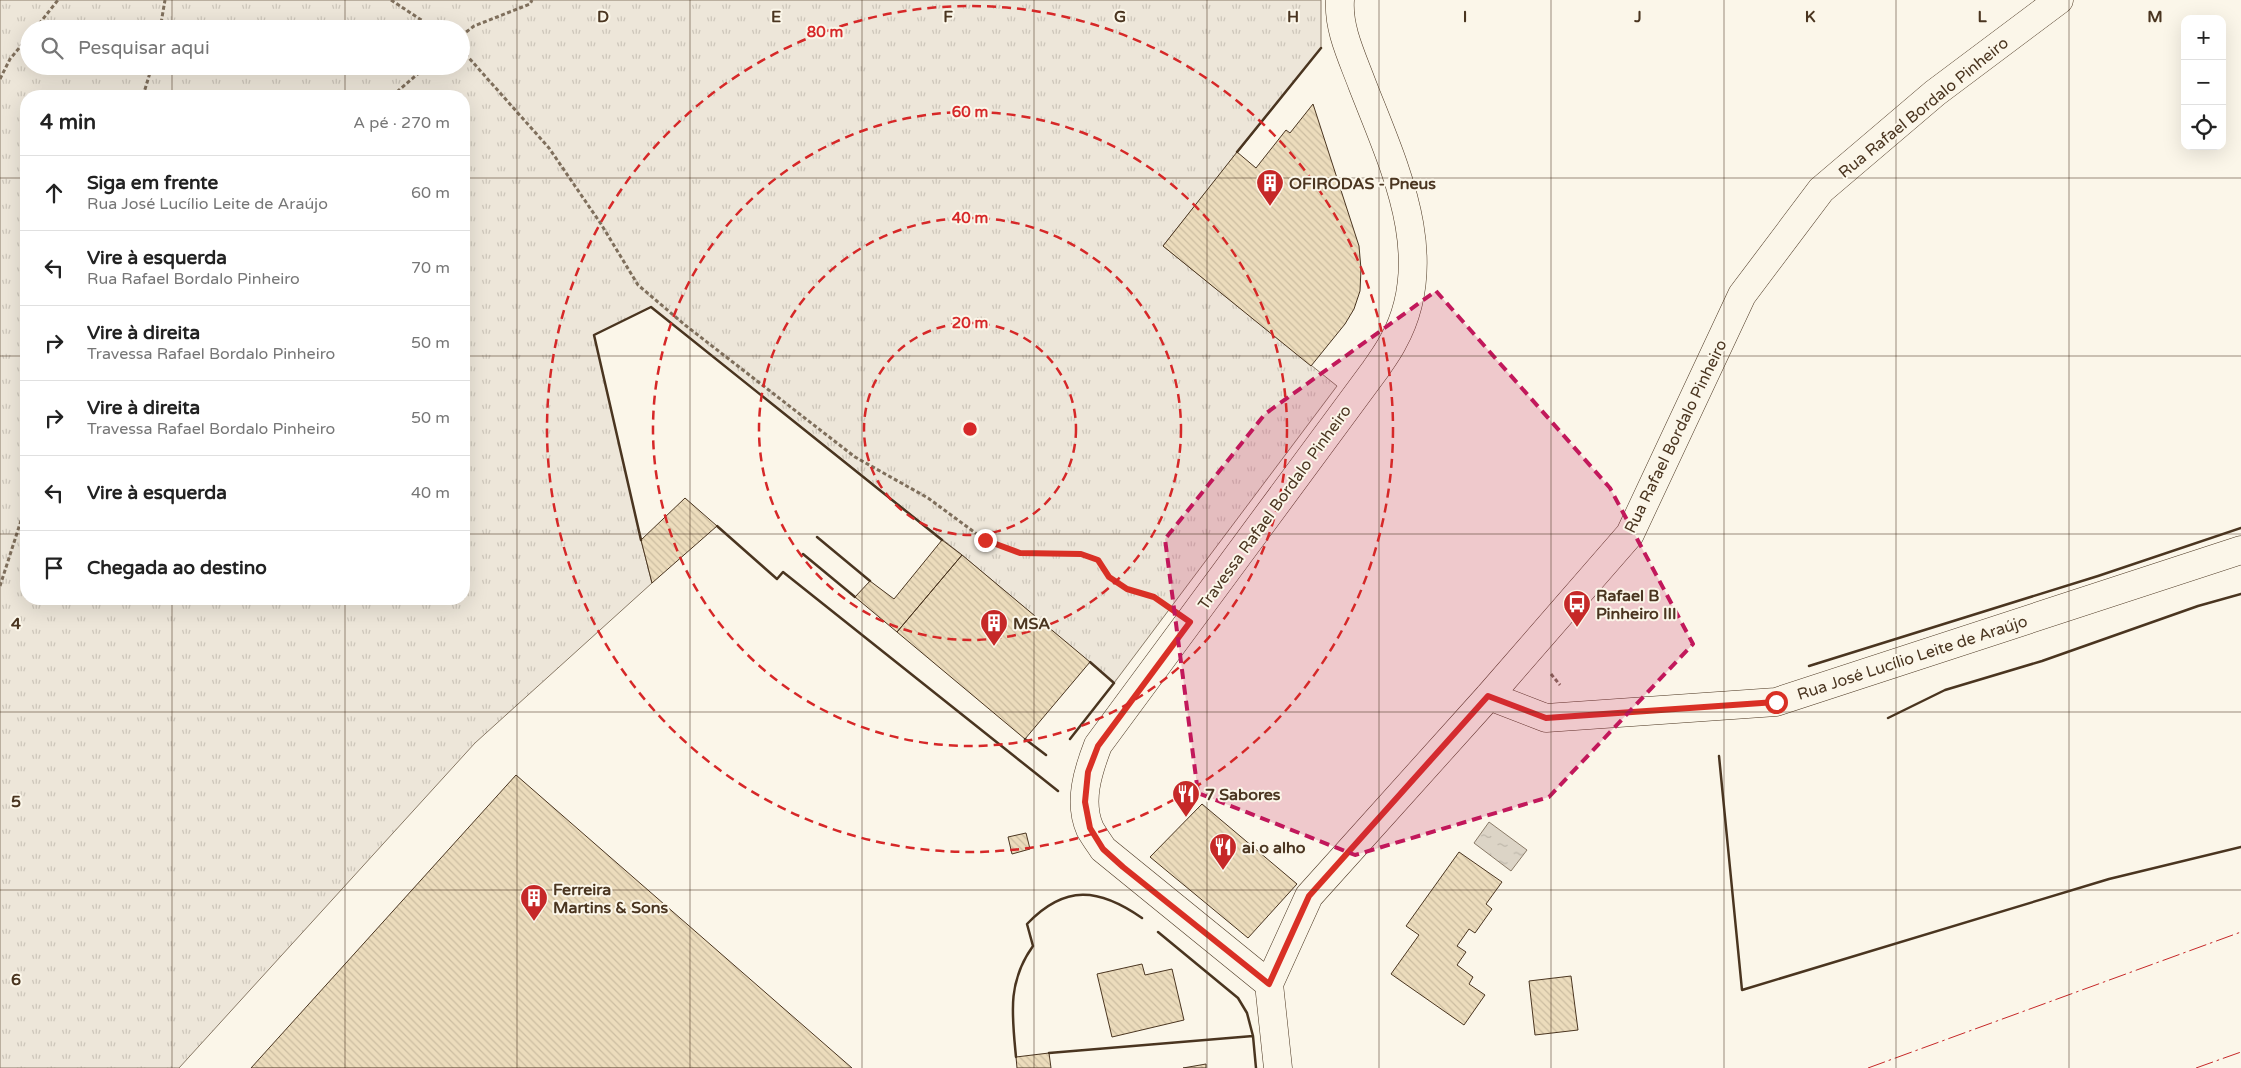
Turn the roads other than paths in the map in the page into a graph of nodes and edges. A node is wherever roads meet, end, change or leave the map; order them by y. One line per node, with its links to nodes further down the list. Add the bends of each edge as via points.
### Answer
1 (1340, 0): 5 (street, Travessa Rafael Bordalo Pinheiro, via 1342,28 1350,55 1404,196 1411,225 1411,285 1405,311 1394,341 1375,370 1098,746 1088,772 1085,802 1090,828 1103,849)
2 (2059, 0): 4 (street, Rua Rafael Bordalo Pinheiro, via 1935,93 1821,190 1742,295 1630,534)
3 (2241, 550): 4 (street, Rua José Lucílio Leite de Araújo, via 1776,702 1546,718)
4 (1488, 696): 5 (street, Rua Rafael Bordalo Pinheiro, via 1309,896)
5 (1269, 984): 6 (street)
6 (1278, 1068)

